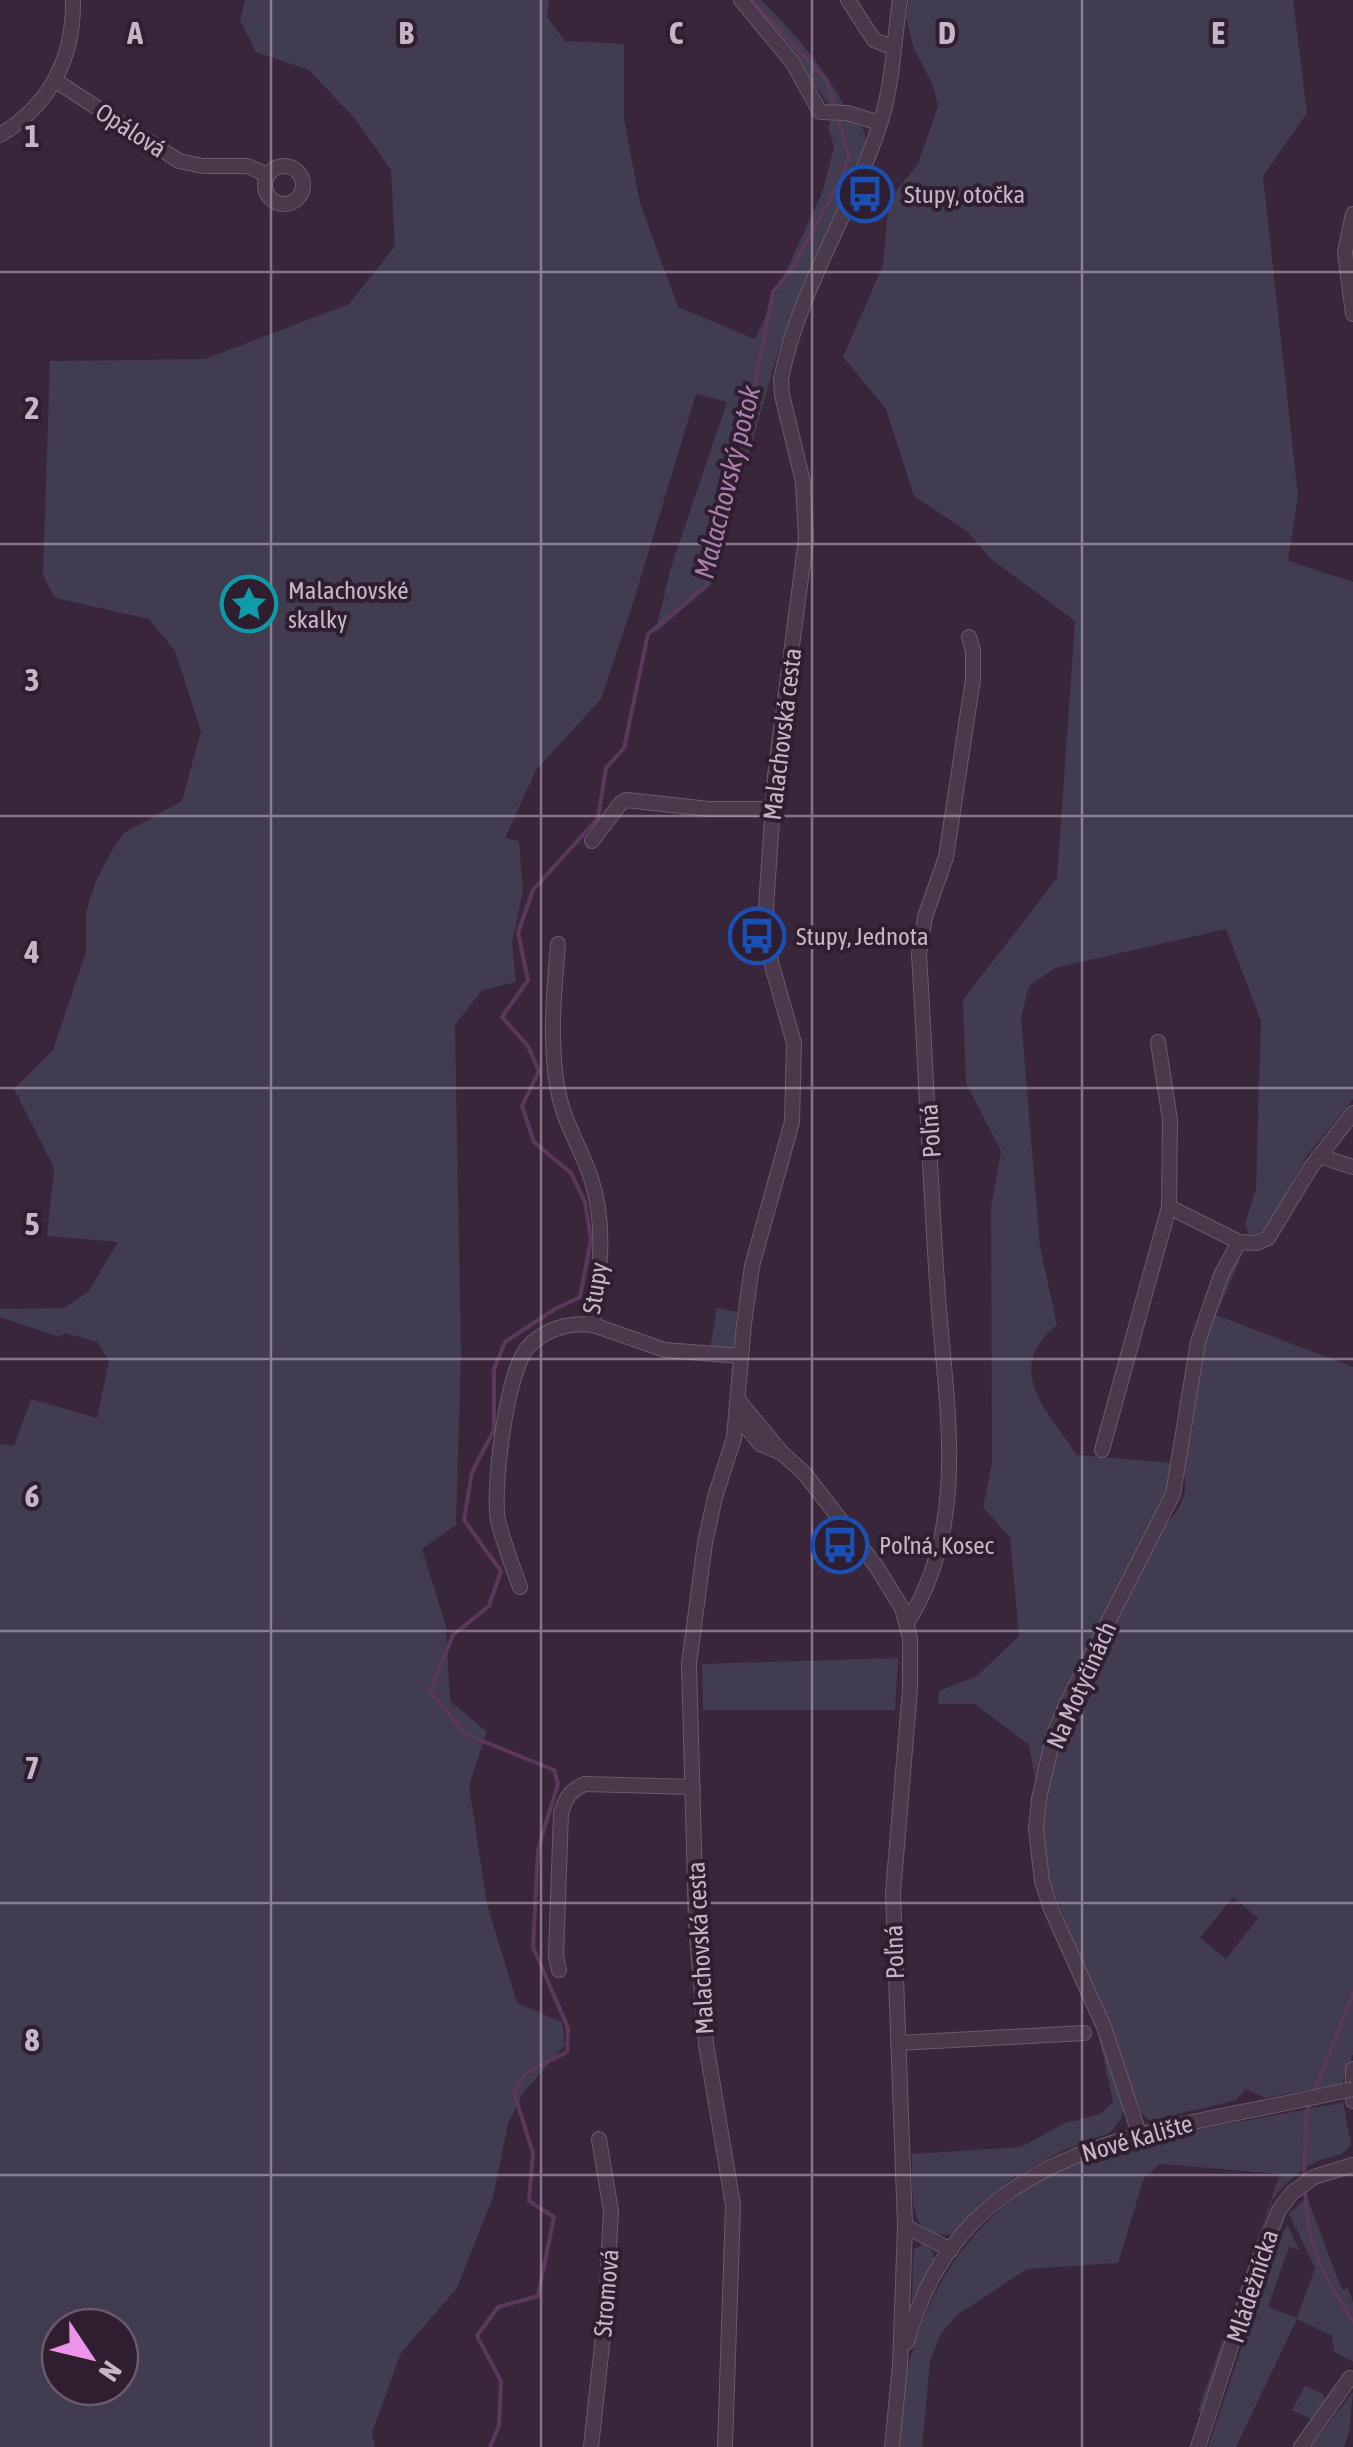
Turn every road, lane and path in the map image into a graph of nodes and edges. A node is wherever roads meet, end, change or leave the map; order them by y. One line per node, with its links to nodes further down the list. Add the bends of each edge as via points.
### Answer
1 (72, 0): 6 (street, via 66,57)
2 (740, 0): 7 (street, via 793,63 820,112)
3 (848, 0): 5 (street, via 874,40)
4 (900, 0): 5 (street, Malachovská cesta)
5 (894, 48): 7 (street, Malachovská cesta)
6 (56, 82): 8 (street); 9 (street, Opálová, via 178,160 247,166)
7 (880, 124): 13 (street, Malachovská cesta, via 811,284 781,379 803,482 806,540)
8 (0, 134)
9 (268, 175)
10 (1353, 214): 11 (street, via 1344,252)
11 (1353, 314)
12 (970, 637): 28 (street, Poľná, via 973,679 946,858 919,954 949,1472 936,1564)
13 (772, 809): 14 (street, via 626,800); 23 (street, Malachovská cesta, via 767,938 794,1044 794,1096 788,1146 752,1266)
14 (592, 841)
15 (558, 944): 22 (street, Stupy, via 552,1008 556,1085 596,1196 601,1229)
16 (1158, 1042): 20 (street, via 1170,1120)
17 (1353, 1113): 18 (street)
18 (1319, 1156): 19 (street); 21 (street, via 1268,1238)
19 (1353, 1168)
20 (1170, 1206): 21 (street); 25 (street)
21 (1238, 1242): 36 (street, Na Motyčinách, via 1202,1328 1173,1494 1067,1703 1039,1799 1042,1881 1104,2027)
22 (593, 1325): 23 (street, via 665,1350); 27 (street, Stupy, via 572,1324 542,1335 515,1371 496,1506)
23 (742, 1356): 24 (street, Malachovská cesta, via 738,1408)
24 (745, 1437): 26 (street, Malachovská cesta, via 782,1452); 29 (street, Malachovská cesta, via 715,1496 693,1618)
25 (1102, 1450)
26 (805, 1474): 28 (street, Poľná, via 894,1592)
27 (520, 1586)
28 (907, 1623): 32 (street, Poľná, via 911,1672 893,1893)
29 (692, 1787): 30 (street, via 585,1784 566,1798); 44 (street, Malachovská cesta, via 706,2044 734,2205)
30 (559, 1970)
31 (1084, 2033): 32 (street)
32 (898, 2043): 39 (street, Poľná)
33 (1353, 2069): 35 (street)
34 (1353, 2089): 36 (street, Nové Kalište, bridge)
35 (1353, 2101)
36 (1138, 2133): 40 (street, Nové Kalište, via 1036,2174 1001,2196)
37 (599, 2139): 43 (street, Stromová, via 612,2211)
38 (1353, 2166): 46 (street, Mládežnícka, via 1314,2177 1292,2193 1271,2226)
39 (905, 2226): 40 (street); 41 (street, Poľná)
40 (951, 2250): 41 (street, Nové Kalište, via 926,2290)
41 (900, 2366): 45 (street, Poľná)
42 (1350, 2378): 47 (street)
43 (591, 2447)
44 (725, 2447)
45 (892, 2447)
46 (1198, 2447)
47 (1301, 2447)

